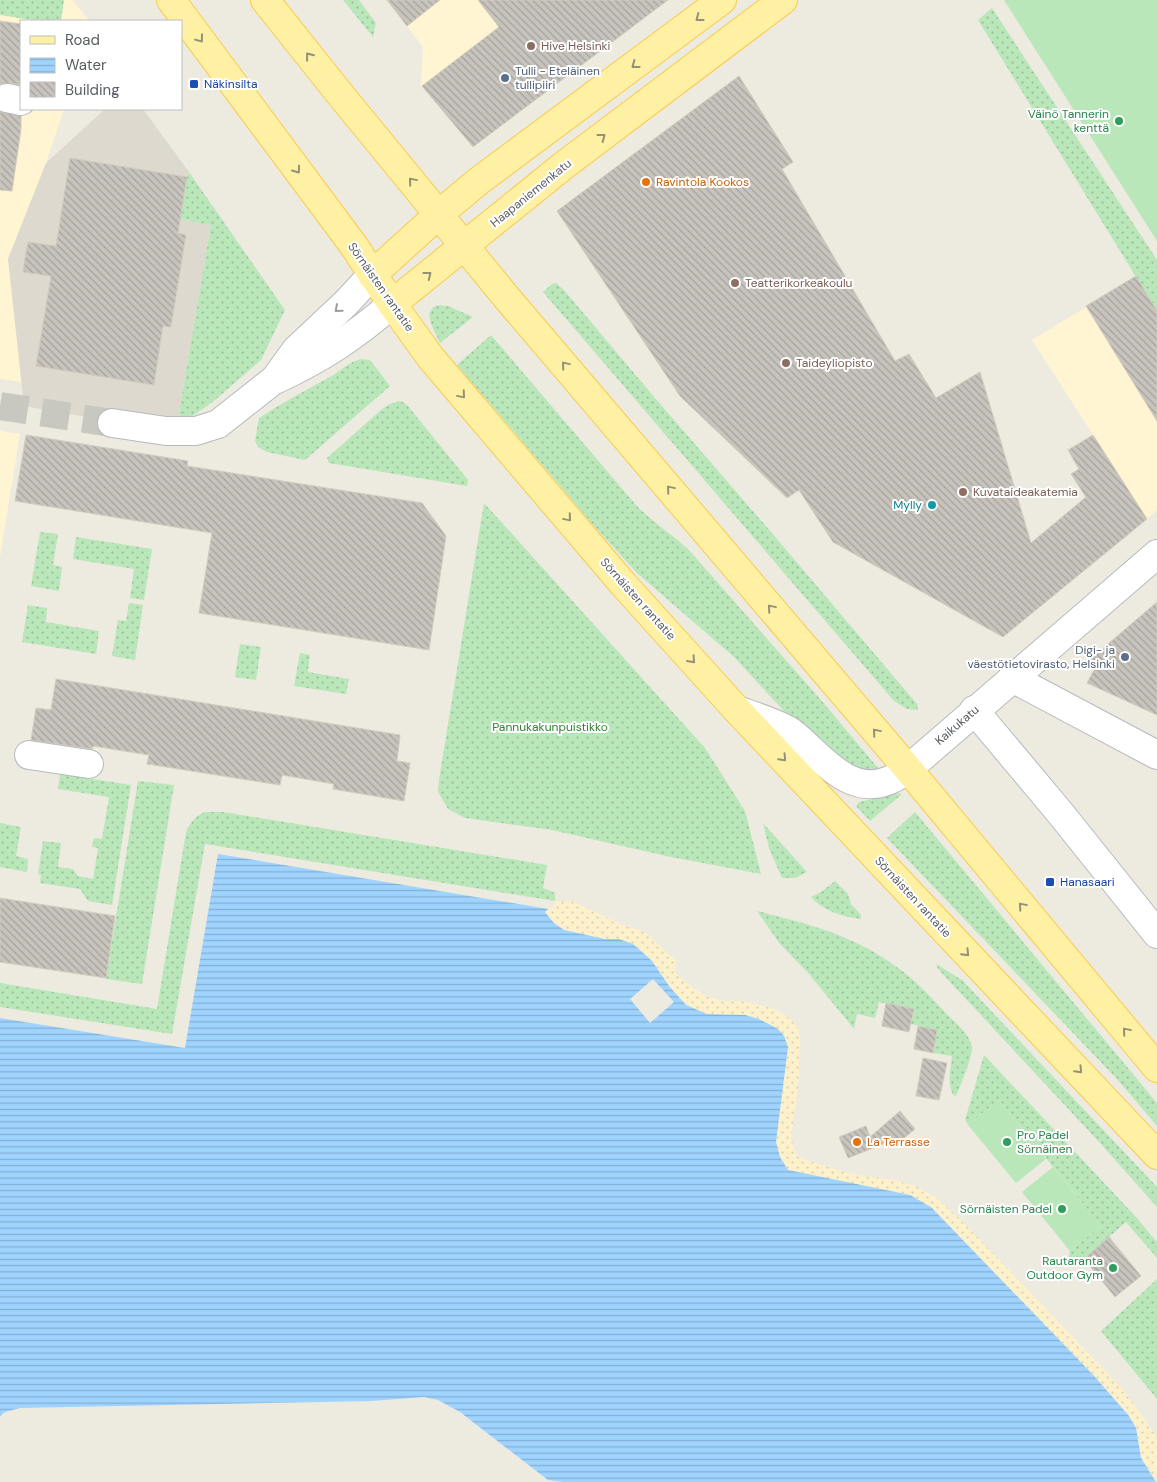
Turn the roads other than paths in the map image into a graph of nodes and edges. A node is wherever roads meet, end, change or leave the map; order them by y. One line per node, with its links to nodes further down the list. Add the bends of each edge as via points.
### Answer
1 (171, 0): 7 (main road, Sörnäisten rantatie, one-way to 7, via 354,246)
2 (265, 0): 5 (main road, one-way to 2)
3 (722, 0): 5 (main road, Haapaniemenkatu, one-way to 5)
4 (783, 0): 6 (main road, Haapaniemenkatu, one-way to 4, via 570,160)
5 (438, 214): 6 (main road); 7 (main road, Haapaniemenkatu)
6 (464, 247): 8 (main road, Haapaniemenkatu, one-way to 6); 18 (main road, one-way to 6)
7 (372, 275): 8 (main road, Sörnäisten rantatie); 9 (street, Haapaniemenkatu, one-way to 9, via 296,350)
8 (392, 304): 9 (street, Haapaniemenkatu, via 347,340 310,363); 13 (main road, Sörnäisten rantatie, one-way to 13, via 437,365 624,585)
9 (275, 379): 10 (street, Haapaniemenkatu, via 218,424 196,431 166,431)
10 (112, 423)
11 (1157, 554): 12 (street, Kaikukatu)
12 (1012, 678): 14 (street, Kaikukatu); 16 (street)
13 (737, 710): 18 (street, Kaikukatu, via 790,731 835,773 851,780 880,783 892,780); 21 (main road, Sörnäisten rantatie, one-way to 21)
14 (974, 710): 18 (street, Kaikukatu); 19 (street)
15 (29, 754): 17 (street)
16 (1157, 755)
17 (89, 764)
18 (908, 769): 20 (main road, one-way to 18)
19 (1157, 934)
20 (1157, 1068)
21 (1157, 1155)

